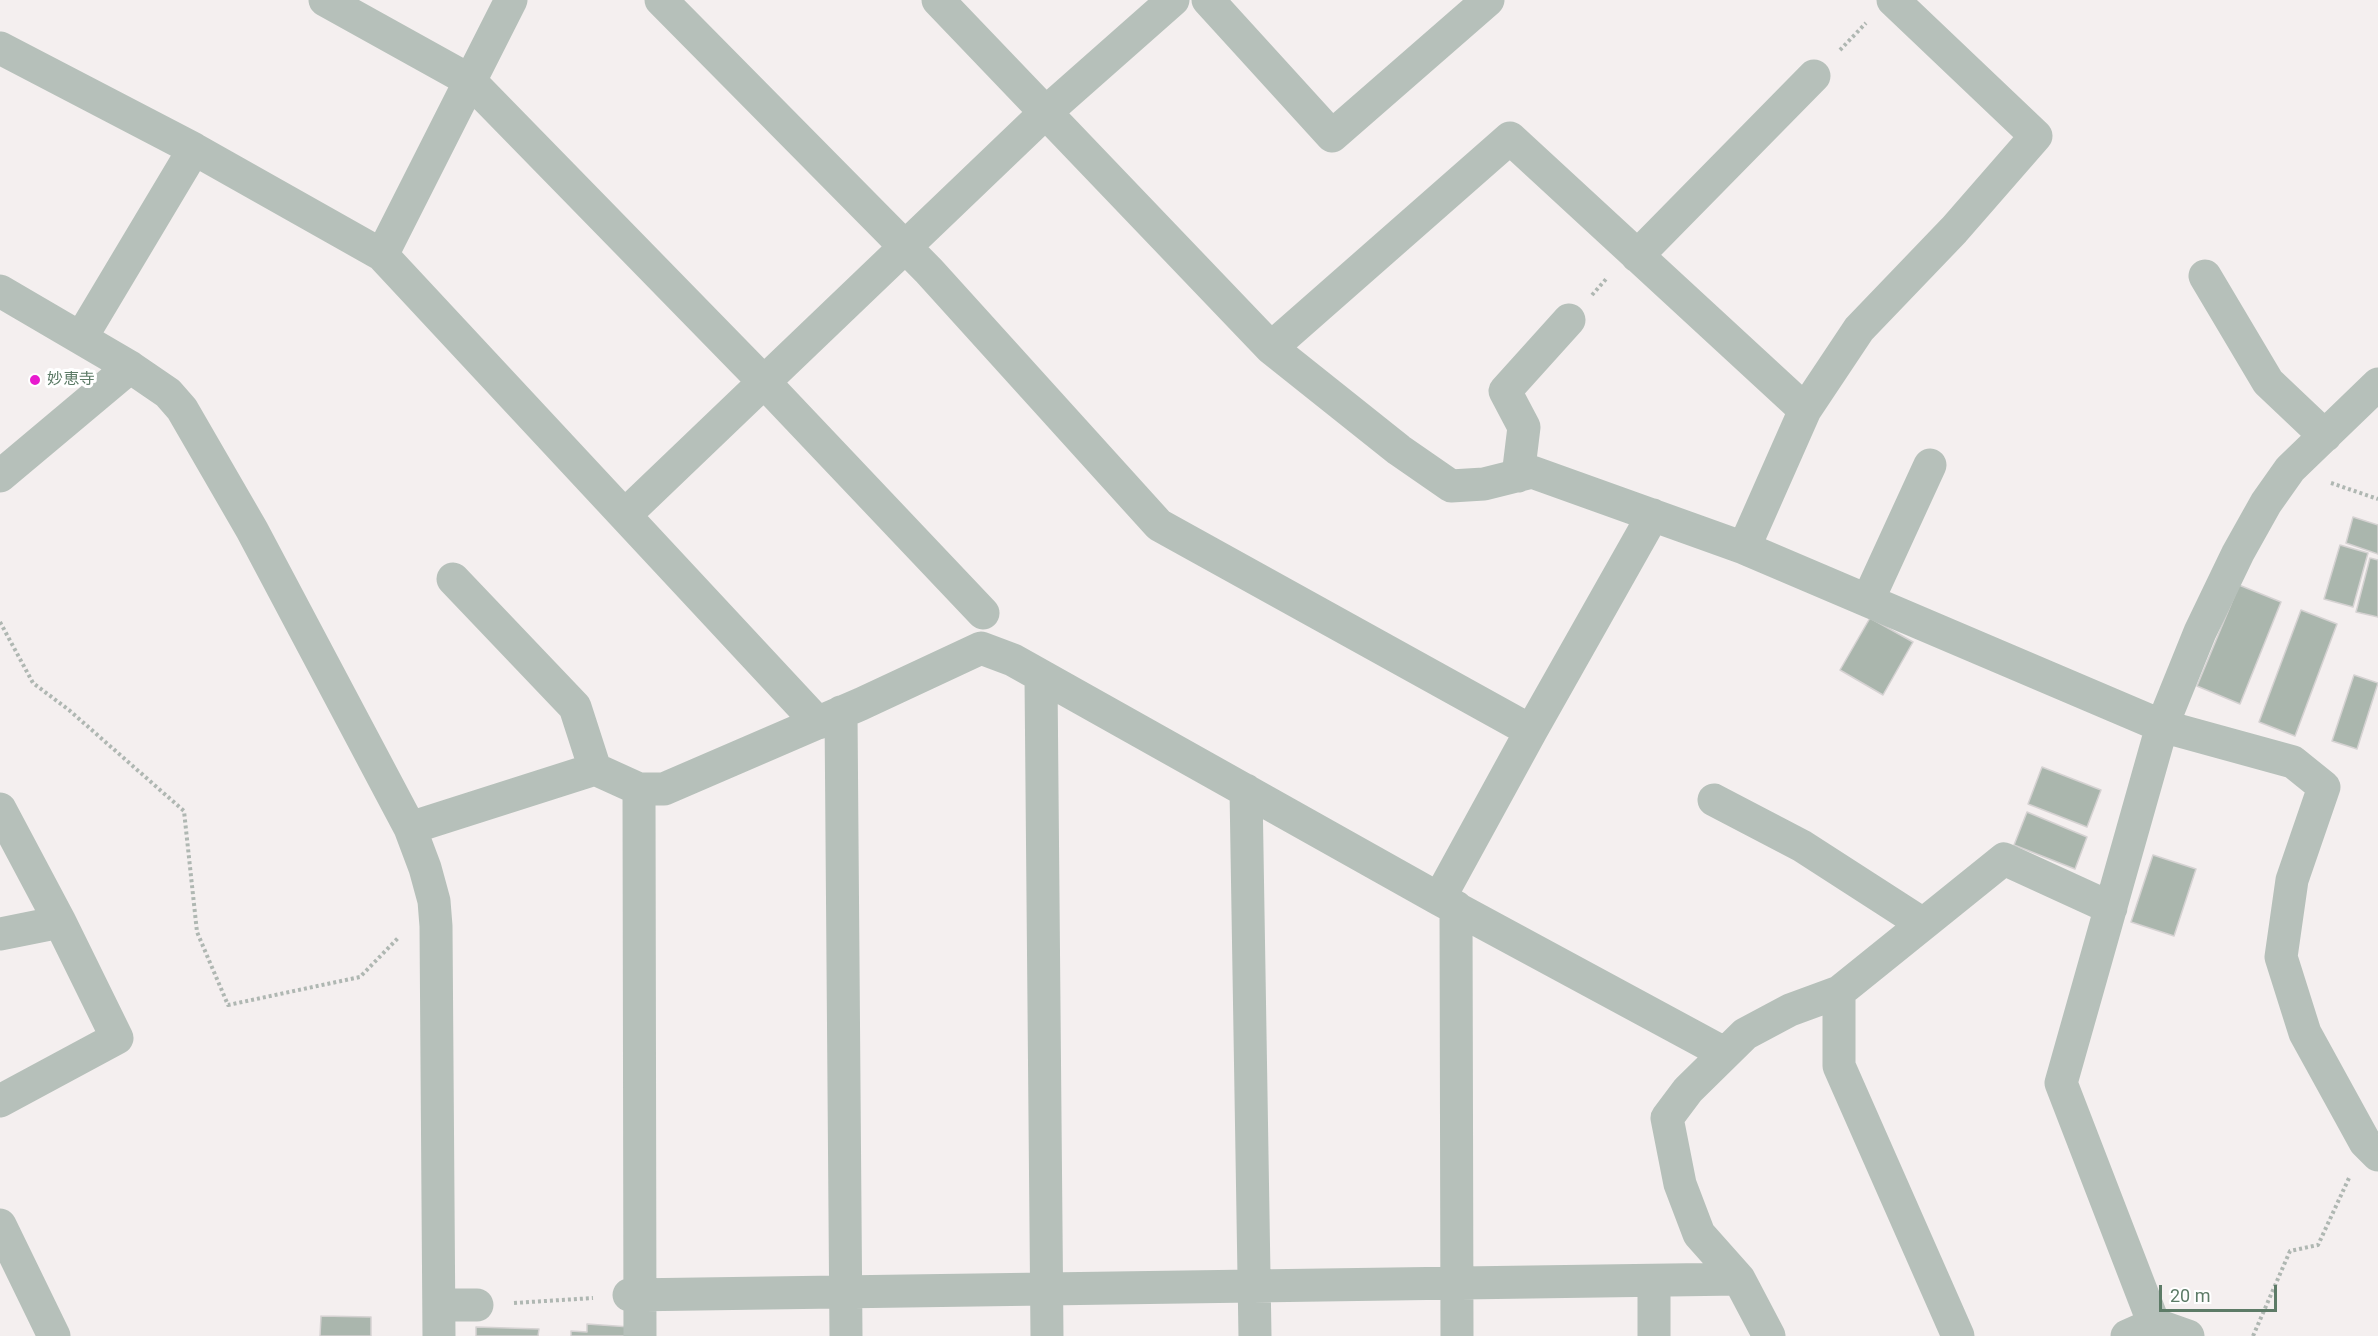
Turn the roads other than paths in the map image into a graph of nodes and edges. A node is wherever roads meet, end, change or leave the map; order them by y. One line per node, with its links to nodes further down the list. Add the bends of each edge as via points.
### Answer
1 (325, 0): 11 (street)
2 (511, 0): 11 (street)
3 (661, 0): 14 (street)
4 (938, 0): 12 (street)
5 (1173, 0): 12 (street)
6 (1208, 0): 7 (street, via 1332,136)
7 (1488, 0)
8 (1883, 8): 25 (street, via 2036,136 1954,230 1859,329)
9 (0, 48): 13 (street)
10 (1814, 76): 15 (street)
11 (469, 80): 16 (street); 23 (street)
12 (1045, 113): 14 (street); 21 (street)
13 (194, 149): 16 (street); 20 (street)
14 (906, 247): 23 (street); 39 (street, via 1159,525)
15 (1634, 253): 21 (street, via 1510,138); 25 (street)
16 (382, 255): 30 (street)
17 (2205, 276): 26 (street, via 2268,382)
18 (0, 291): 20 (street)
19 (1569, 320): 29 (street, via 1505,391 1524,427)
20 (81, 338): 22 (street)
21 (1271, 348): 29 (street, via 1399,450 1451,486)
22 (130, 367): 28 (street); 45 (street, via 168,393 182,409 252,530)
23 (764, 382): 30 (street); 35 (street)
24 (2378, 384): 26 (street)
25 (1805, 410): 32 (street)
26 (2325, 436): 38 (street, via 2290,469 2266,503 2200,632)
27 (1930, 465): 34 (street)
28 (0, 476)
29 (1518, 476): 31 (street, via 1532,472)
30 (624, 515): 37 (street)
31 (1653, 515): 32 (street); 39 (street)
32 (1744, 548): 34 (street)
33 (453, 579): 40 (street, via 575,707)
34 (1868, 600): 38 (street)
35 (983, 613)
36 (1041, 678): 37 (street, via 1009,648 981,648); 42 (street); 60 (street)
37 (830, 718): 41 (street, via 664,789); 61 (street)
38 (2162, 726): 47 (street); 54 (street, via 2293,762 2324,787 2292,880 2281,957 2305,1033)
39 (1531, 731): 46 (street)
40 (595, 769): 41 (street); 45 (street)
41 (639, 789): 62 (street)
42 (1246, 790): 46 (street); 59 (street)
43 (1714, 800): 49 (street, via 1802,846)
44 (0, 809): 48 (street)
45 (410, 828): 64 (street, via 434,901)
46 (1448, 903): 52 (street); 58 (street)
47 (2111, 908): 49 (street, via 2004,859); 65 (street, via 2061,1083)
48 (60, 922): 50 (street); 53 (street, via 117,1038)
49 (1923, 924): 51 (street)
50 (0, 934)
51 (1839, 992): 52 (street, via 1790,1010 1745,1034); 74 (street, via 1839,1066)
52 (1724, 1053): 56 (street, via 1667,1118 1680,1184 1699,1234)
53 (0, 1101)
54 (2372, 1148)
55 (0, 1225): 66 (street)
56 (1739, 1279): 57 (street); 73 (street)
57 (1654, 1281): 58 (street); 72 (street)
58 (1457, 1283): 59 (street); 71 (street)
59 (1255, 1286): 60 (street); 70 (street)
60 (1047, 1289): 61 (street); 69 (street)
61 (846, 1291): 62 (street); 68 (street)
62 (635, 1295): 67 (street)
63 (477, 1305): 64 (street)
64 (439, 1321)
65 (2141, 1330): 75 (street)
66 (54, 1336)
67 (640, 1336)
68 (846, 1336)
69 (1047, 1336)
70 (1255, 1336)
71 (1457, 1336)
72 (1654, 1336)
73 (1769, 1336)
74 (1958, 1336)
75 (2188, 1336)

